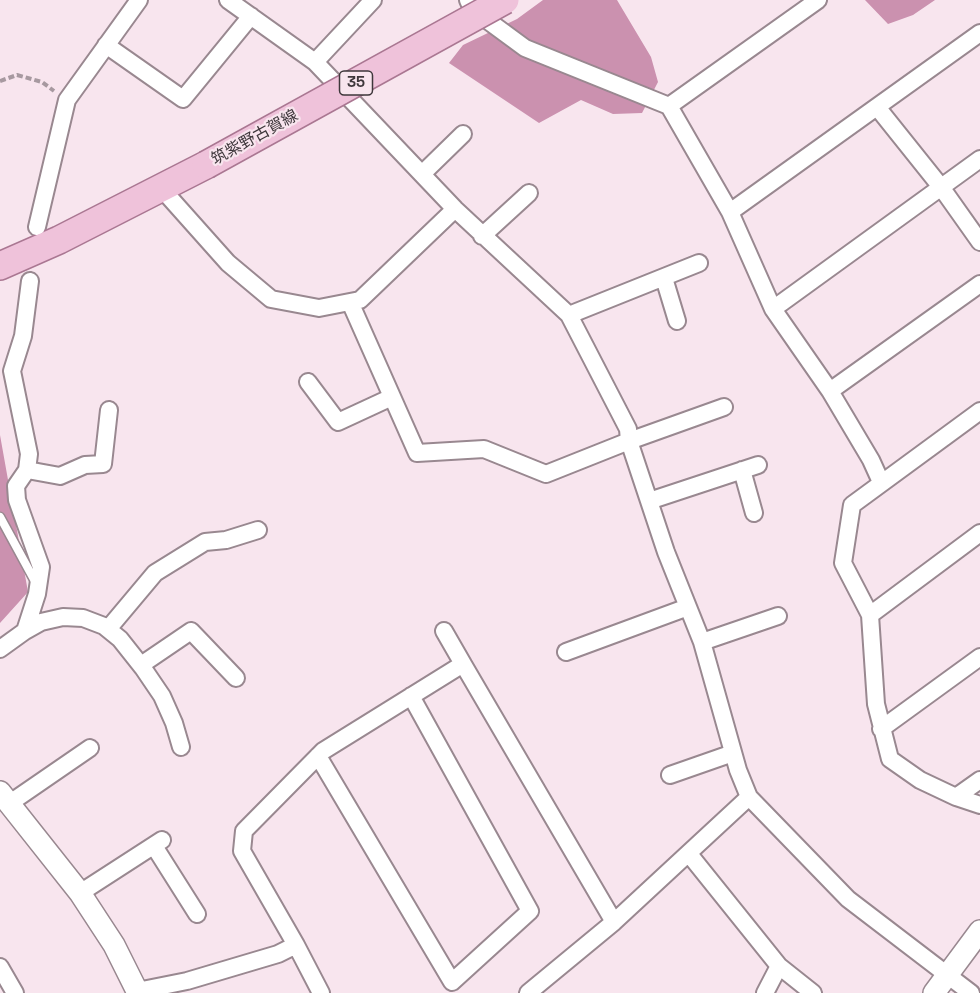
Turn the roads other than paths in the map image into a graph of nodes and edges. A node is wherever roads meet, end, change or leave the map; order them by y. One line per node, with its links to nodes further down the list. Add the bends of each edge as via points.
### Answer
1 (139, 0): 9 (street)
2 (228, 0): 7 (street)
3 (374, 0): 10 (street)
4 (468, 0): 11 (street, via 472,9 525,48)
5 (505, 0): 17 (main road, 筑紫野古賀線 / 35, bridge)
6 (818, 0): 11 (street)
7 (251, 16): 9 (street, via 183,99); 10 (street)
8 (980, 33): 12 (street)
9 (106, 45): 21 (street, via 67,100)
10 (315, 62): 15 (street)
11 (669, 106): 20 (street)
12 (877, 107): 16 (street); 20 (street)
13 (463, 134): 15 (street)
14 (980, 159): 16 (street)
15 (422, 174): 19 (street)
16 (941, 187): 23 (street); 30 (street)
17 (162, 189): 25 (main road, 筑紫野古賀線 / 35); 29 (street, via 228,263 271,299 319,308)
18 (529, 193): 22 (street)
19 (455, 208): 22 (street); 29 (street, via 360,300)
20 (730, 213): 30 (street)
21 (37, 227)
22 (482, 236): 31 (street)
23 (980, 242)
24 (699, 263): 26 (street)
25 (0, 266)
26 (664, 278): 31 (street); 32 (street)
27 (30, 281): 40 (street, via 23,336 12,371 29,454)
28 (980, 284): 34 (street)
29 (350, 302): 35 (street)
30 (773, 309): 34 (street)
31 (569, 315): 39 (street, via 614,399 628,429)
32 (678, 321)
33 (308, 382): 35 (street, via 338,422)
34 (830, 391): 41 (street)
35 (392, 397): 39 (street, via 417,453 484,449 546,474)
36 (724, 407): 39 (street)
37 (109, 410): 40 (street, via 103,464 85,465 60,476)
38 (980, 411): 41 (street)
39 (629, 441): 42 (street)
40 (27, 470): 47 (street, via 16,486 17,500 41,567)
41 (882, 482): 49 (street, via 852,505 843,563)
42 (649, 501): 43 (street, via 750,467); 48 (street)
43 (754, 513)
44 (0, 517): 47 (lane)
45 (258, 530): 51 (street, via 205,542 155,573)
46 (980, 533): 49 (street)
47 (38, 586): 53 (street)
48 (688, 607): 54 (street); 56 (street)
49 (870, 615): 62 (street)
50 (778, 616): 54 (street)
51 (108, 629): 53 (street, via 83,618 63,617); 59 (street)
52 (444, 630): 58 (street)
53 (25, 631): 55 (street)
54 (702, 642): 65 (street)
55 (0, 649)
56 (566, 652)
57 (980, 657): 62 (street)
58 (463, 664): 61 (street); 76 (street)
59 (141, 665): 60 (street, via 190,631); 63 (street, via 162,696)
60 (236, 678)
61 (411, 696): 66 (street); 66 (street, via 530,911 452,982)
62 (881, 729): 70 (street, via 890,759 920,780)
63 (181, 747)
64 (90, 748): 71 (street)
65 (733, 753): 67 (street); 69 (street)
66 (318, 756): 78 (street, via 244,831 242,851)
67 (670, 775)
68 (980, 780): 70 (street)
69 (749, 797): 73 (street); 81 (street, via 848,899)
70 (956, 797): 72 (street)
71 (5, 798): 74 (street)
72 (980, 805)
73 (689, 854): 76 (street); 79 (street)
74 (80, 893): 75 (street, via 158,843); 82 (street, via 114,945)
75 (197, 914)
76 (614, 922): 85 (street)
77 (980, 931): 81 (street)
78 (296, 945): 82 (street, via 278,954); 84 (street)
79 (779, 966): 86 (street); 87 (street)
80 (0, 967): 83 (street)
81 (947, 974): 88 (street); 89 (street)
82 (138, 992)
83 (15, 993)
84 (321, 993)
85 (528, 993)
86 (765, 993)
87 (813, 993)
88 (934, 993)
89 (971, 993)

